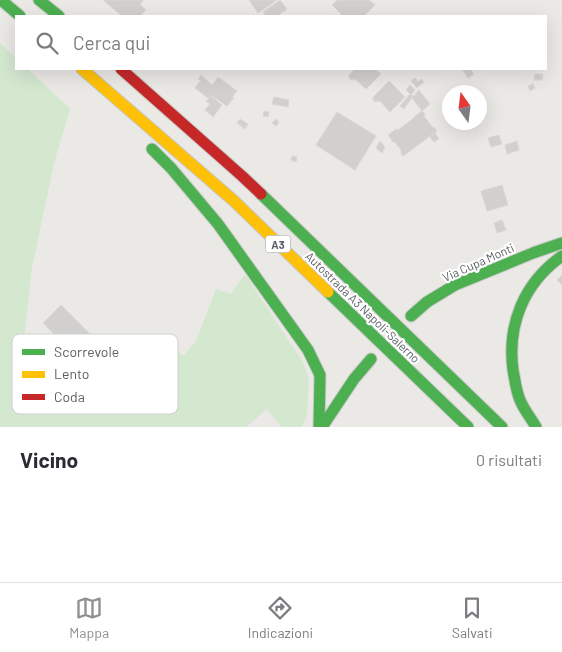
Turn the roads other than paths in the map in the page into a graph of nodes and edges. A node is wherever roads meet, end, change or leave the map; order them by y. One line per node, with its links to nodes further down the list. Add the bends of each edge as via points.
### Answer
1 (39, 0): 4 (main road)
2 (1, 1): 3 (main road); 5 (main road)
3 (19, 15)
4 (58, 15)
5 (15, 20)
6 (122, 70): 16 (main road, Autostrada A3 Napoli-Salerno / A3, via 242,176)
7 (77, 72): 8 (main road); 15 (main road, Autostrada A3 Napoli-Salerno / A3, via 182,154 234,201)
8 (91, 91)
9 (145, 141): 14 (main road, via 218,224 308,350 320,375)
10 (562, 242): 12 (main road, Via Cupa Monti, via 455,285)
11 (562, 256): 17 (main road, via 535,282 520,308 512,336 513,368 520,401)
12 (411, 316)
13 (371, 359): 14 (main road)
14 (320, 427)
15 (468, 427)
16 (502, 427)
17 (536, 427)

